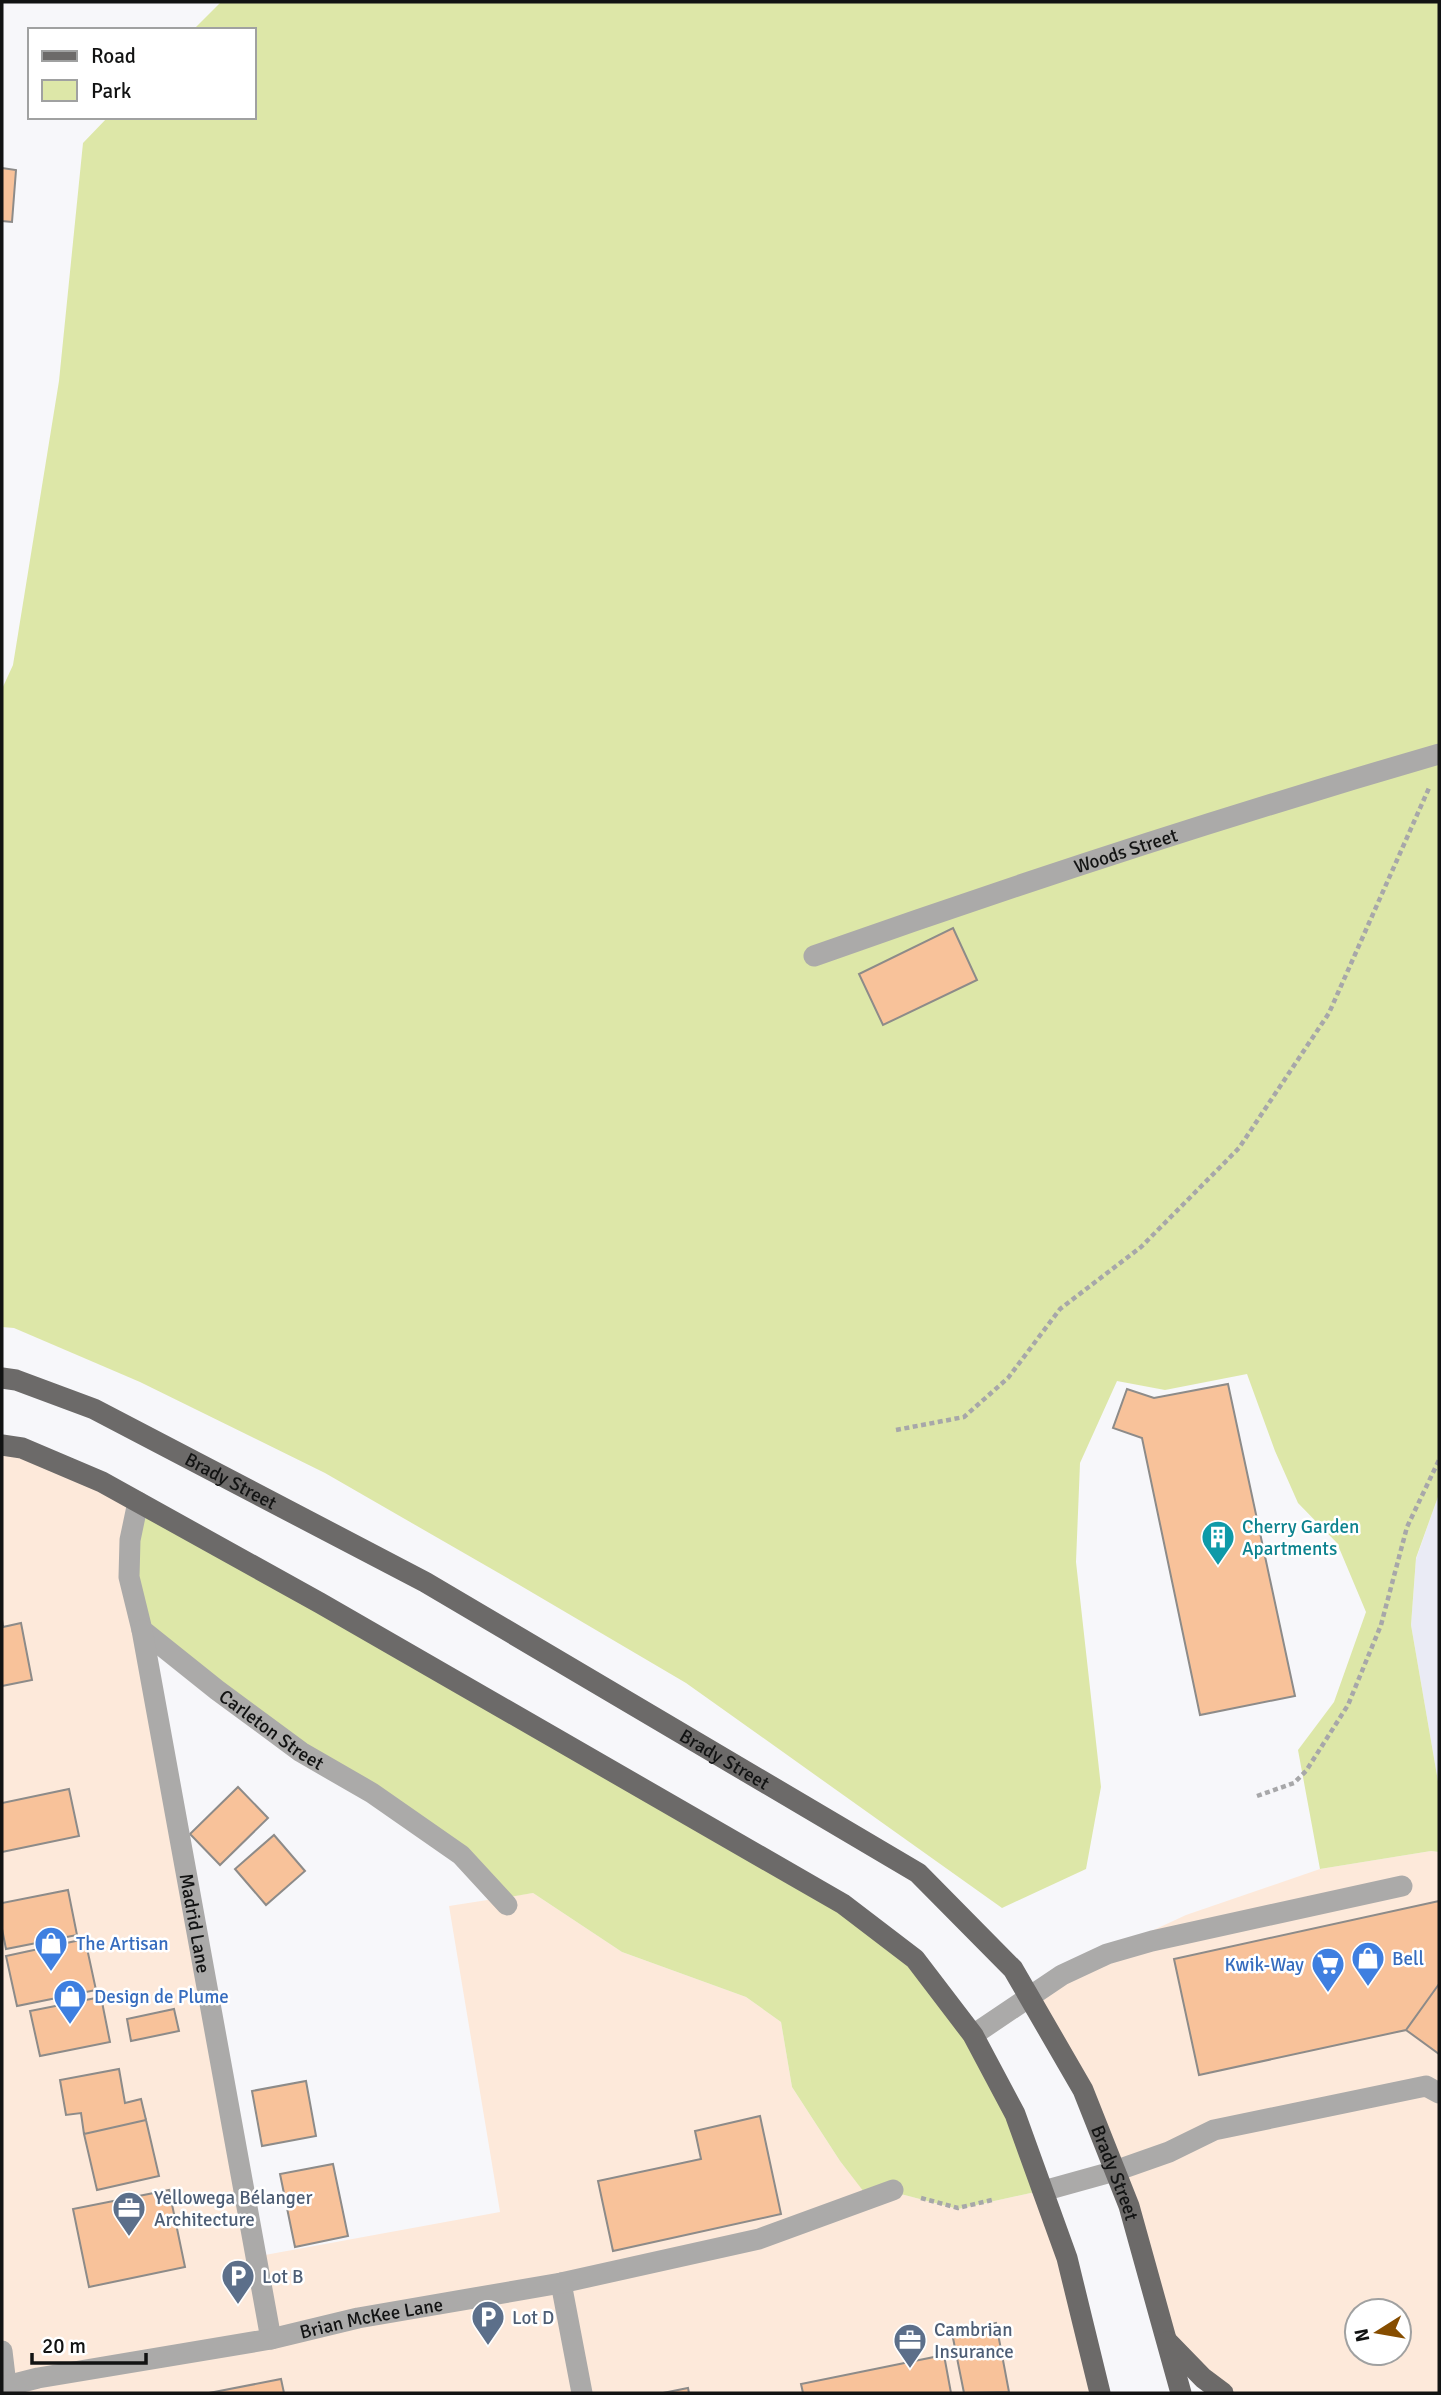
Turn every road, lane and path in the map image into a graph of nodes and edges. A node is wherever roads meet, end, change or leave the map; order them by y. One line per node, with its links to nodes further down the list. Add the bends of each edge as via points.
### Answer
1 (1439, 754): 3 (street, Woods Street, via 971,900)
2 (1434, 777): 5 (path, via 1329,1013 1239,1148 1141,1247 1060,1309 1008,1378 964,1417)
3 (814, 956)
4 (2, 1378): 13 (main road, Brady Street, via 94,1409 425,1582 918,1873 1013,1969)
5 (896, 1430)
6 (2, 1445): 8 (main road, via 22,1448)
7 (1439, 1460): 10 (path, via 1407,1527 1381,1625 1348,1706 1306,1771 1294,1783)
8 (138, 1502): 9 (street, via 129,1577); 14 (main road, via 843,1904 915,1959)
9 (142, 1629): 12 (street, Carleton Street, via 300,1752 372,1793 461,1855); 21 (street, Madrid Lane)
10 (1258, 1796)
11 (1402, 1886): 13 (street, via 1107,1954)
12 (507, 1905)
13 (1028, 1996): 14 (street); 16 (main road, Brady Street, via 1083,2090)
14 (973, 2035): 18 (main road, via 1015,2114)
15 (1439, 2093): 16 (street, via 1426,2086 1214,2130)
16 (1115, 2171): 18 (street); 22 (main road, Brady Street)
17 (894, 2190): 19 (path, via 958,2207); 20 (street, Brian McKee Lane, via 759,2239)
18 (1043, 2190): 26 (main road, via 1068,2258)
19 (992, 2200)
20 (561, 2283): 21 (street, Brian McKee Lane, via 358,2318); 25 (street)
21 (271, 2339): 24 (street, Brian McKee Lane, via 38,2378)
22 (1166, 2340): 27 (main road, Brady Street); 28 (main road)
23 (2, 2351): 24 (street)
24 (5, 2389)
25 (582, 2393)
26 (1100, 2393)
27 (1181, 2393)
28 (1223, 2393)

